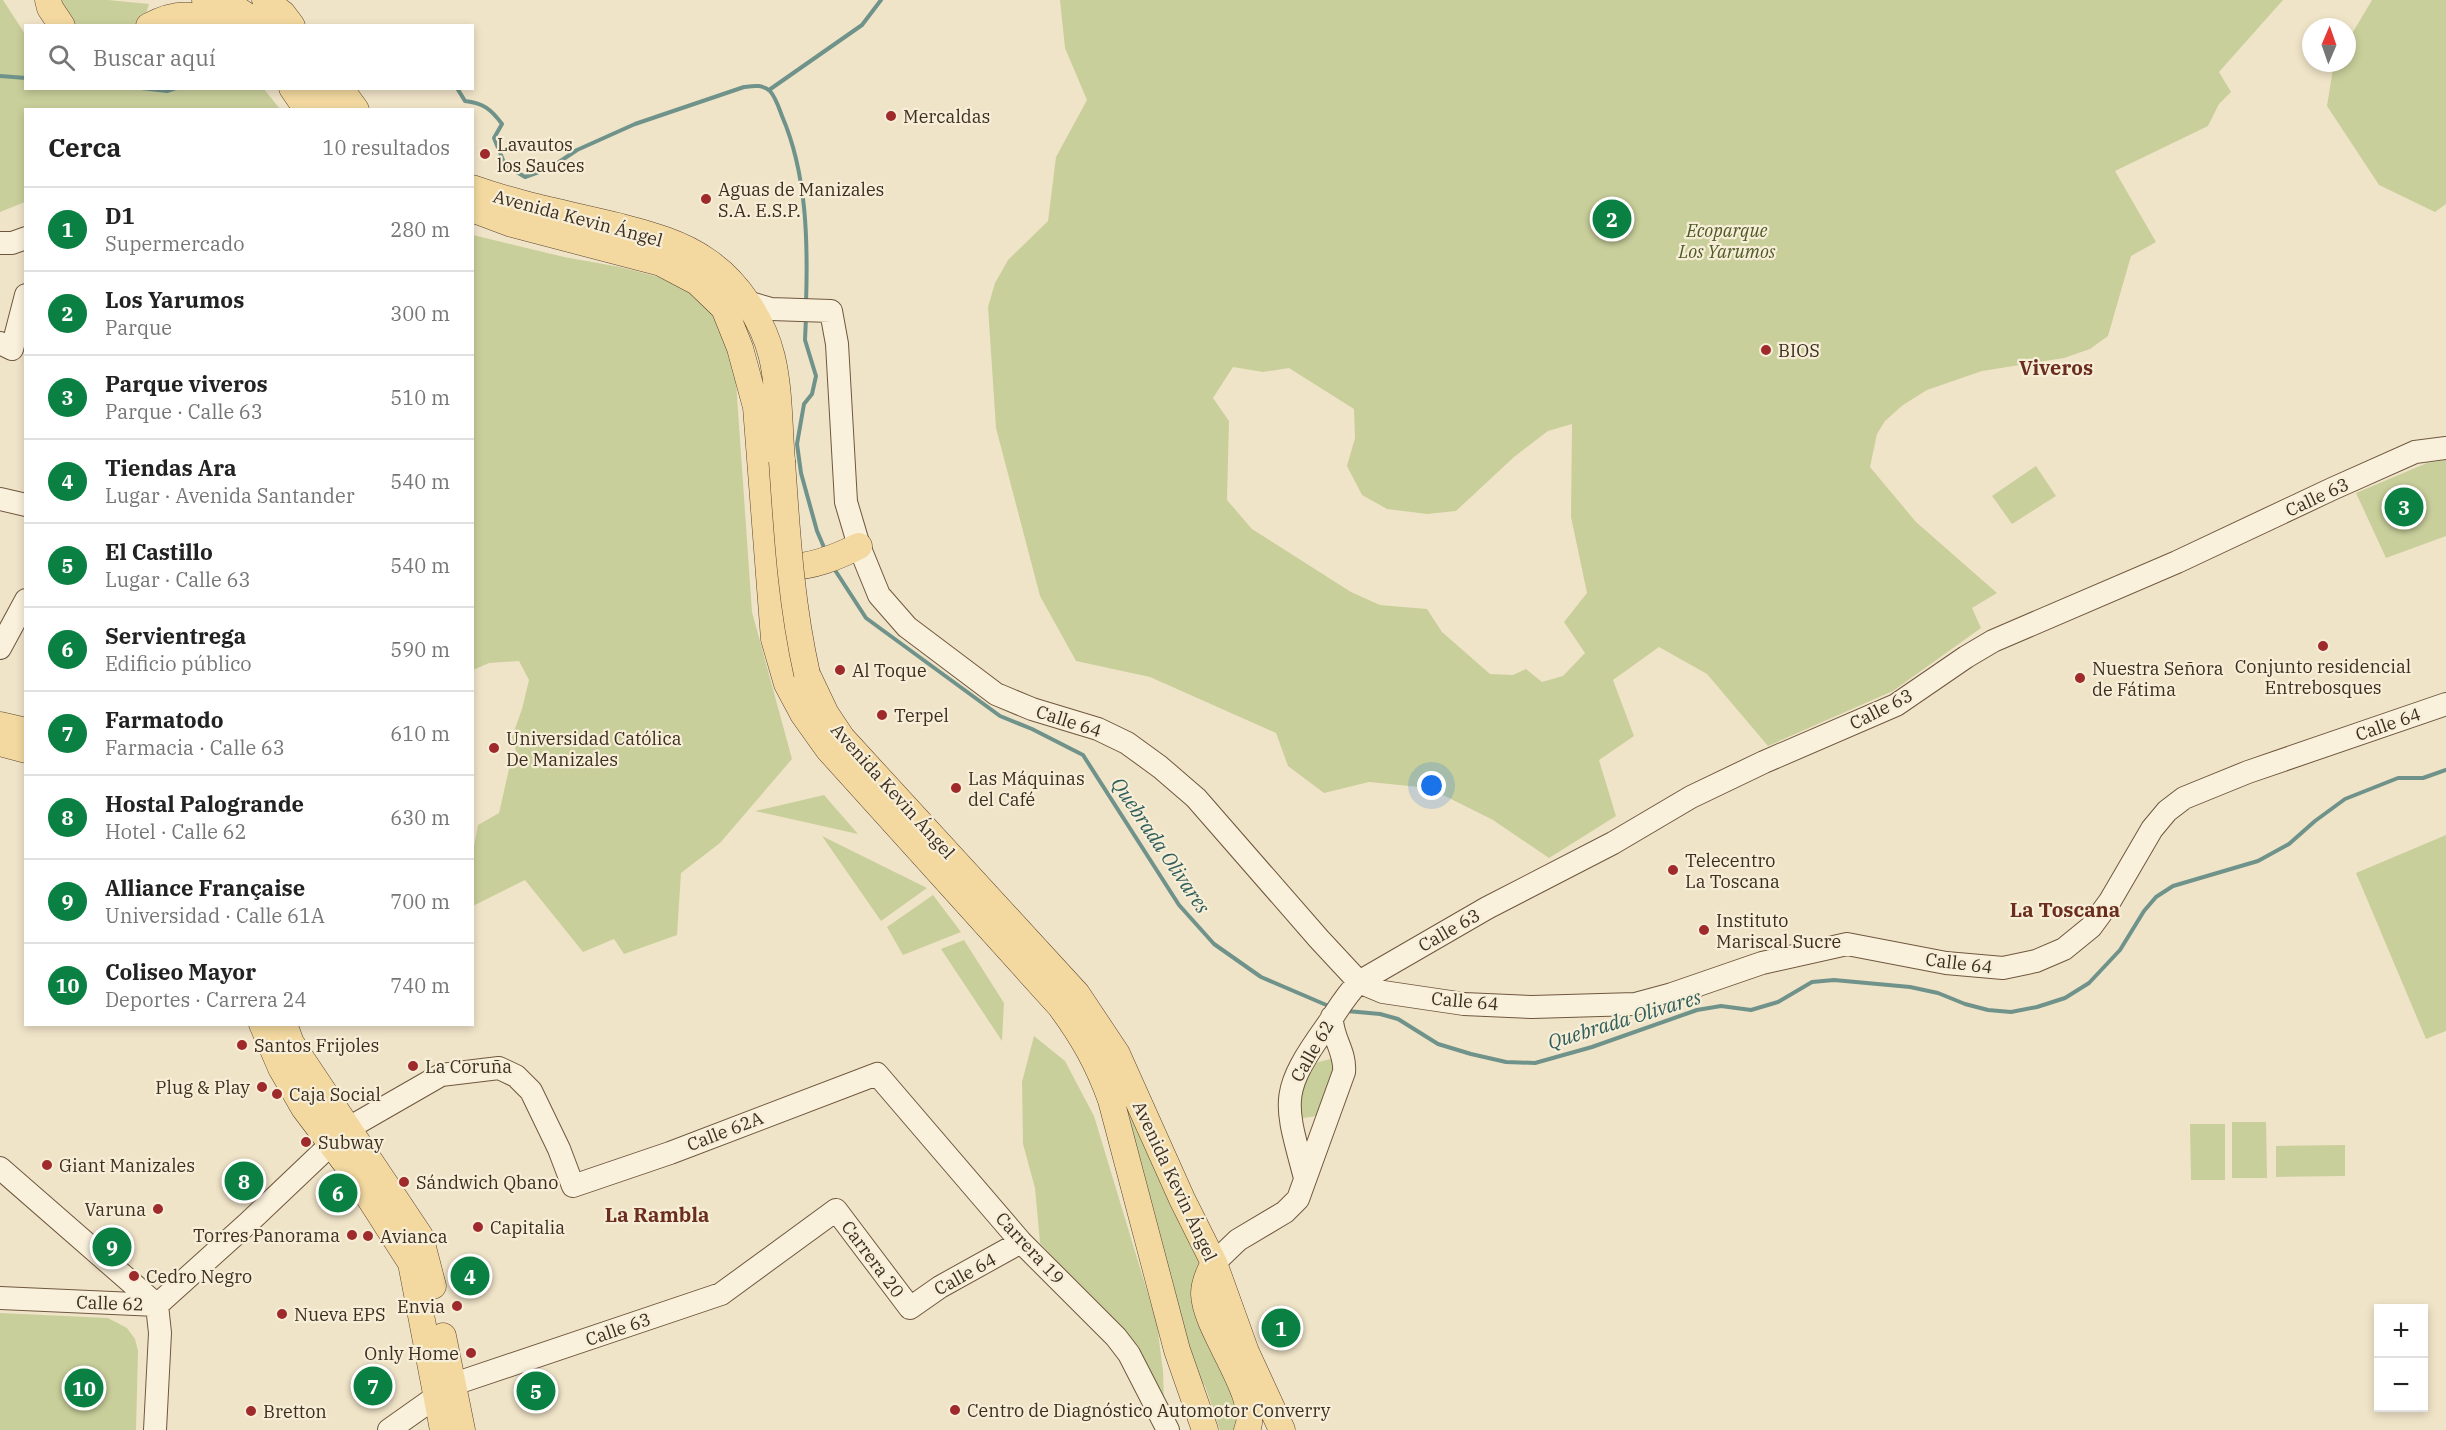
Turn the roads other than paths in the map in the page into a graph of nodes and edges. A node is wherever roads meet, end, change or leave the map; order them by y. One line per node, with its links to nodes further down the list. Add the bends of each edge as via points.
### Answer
1 (48, 0): 5 (main road)
2 (160, 0): 6 (main road)
3 (205, 0): 4 (main road)
4 (276, 16)
5 (61, 24)
6 (149, 24)
7 (152, 24): 8 (main road, via 166,16 183,14)
8 (220, 24)
9 (298, 90): 10 (main road)
10 (333, 101)
11 (474, 189): 14 (main road, Avenida Kevin Ángel)
12 (474, 200): 14 (main road, via 499,208)
13 (474, 210): 21 (main road, Avenida Kevin Ángel, via 512,224 661,263 697,282 724,308 740,348 756,407)
14 (619, 227): 18 (main road, Avenida Kevin Ángel, via 651,235 706,260)
15 (24, 239): 16 (street)
16 (0, 243)
17 (24, 300): 19 (street)
18 (768, 320): 24 (street, Calle 64, via 831,311); 49 (main road, Avenida Kevin Ángel, bridge, via 791,583 807,674 842,738 1077,994 1103,1030)
19 (6, 346)
20 (2446, 448): 34 (street, Calle 63, via 2415,452 2177,562 1993,641 1896,705 1691,796 1613,843 1487,908)
21 (762, 483): 25 (main road, via 777,554); 26 (main road, Avenida Kevin Ángel)
22 (0, 499): 23 (street)
23 (24, 505)
24 (852, 550): 25 (main road); 34 (street, Calle 64, via 879,595 907,627 996,694 1098,729 1127,744 1196,798 1319,939)
25 (797, 566): 26 (main road)
26 (771, 599): 59 (main road, Avenida Kevin Ángel, via 774,639 787,684 828,749 1083,1036 1111,1100 1177,1350)
27 (24, 604): 28 (street)
28 (0, 648)
29 (2445, 704): 34 (street, Calle 64, via 2184,798 2152,829 2091,927 2064,949 2036,961 2003,968 1946,963 1846,944 1762,963 1635,1004 1464,1004)
30 (0, 725): 31 (main road)
31 (24, 731)
32 (0, 743): 33 (main road)
33 (24, 749)
34 (1352, 989): 35 (street, Calle 62)
35 (1333, 1016): 38 (street, via 1334,1035); 39 (street, Calle 62)
36 (263, 1026): 43 (main road, via 298,1098)
37 (285, 1026): 43 (main road)
38 (1343, 1052): 39 (street, via 1323,1054); 42 (street, via 1344,1072)
39 (1299, 1066): 41 (street, Calle 62, via 1290,1093)
40 (877, 1074): 46 (street, Calle 62A); 48 (street, Carrera 19)
41 (1290, 1118): 42 (street, via 1306,1127); 45 (street, Calle 62)
42 (1326, 1121): 45 (street)
43 (339, 1136): 46 (street, Calle 62, via 441,1075 500,1068 516,1076 531,1091); 51 (street, Calle 62); 53 (main road, via 354,1174 411,1263)
44 (0, 1168): 51 (street)
45 (1305, 1178): 49 (street, via 1294,1205 1238,1240)
46 (573, 1186)
47 (836, 1210): 52 (street, Carrera 20); 53 (street, Calle 63, via 721,1294)
48 (1022, 1242): 52 (street, Calle 64); 58 (street, Carrera 19, via 1130,1354)
49 (1214, 1263): 60 (main road, via 1205,1283 1206,1306 1251,1411); 61 (main road, Avenida Kevin Ángel, via 1246,1352)
50 (0, 1298): 51 (street, Calle 62)
51 (157, 1305): 54 (street, via 160,1333)
52 (910, 1308)
53 (446, 1390): 55 (street, Calle 63); 56 (main road); 57 (main road)
54 (155, 1430)
55 (390, 1430)
56 (443, 1430)
57 (462, 1430)
58 (1168, 1430)
59 (1205, 1430)
60 (1247, 1430)
61 (1282, 1430)

